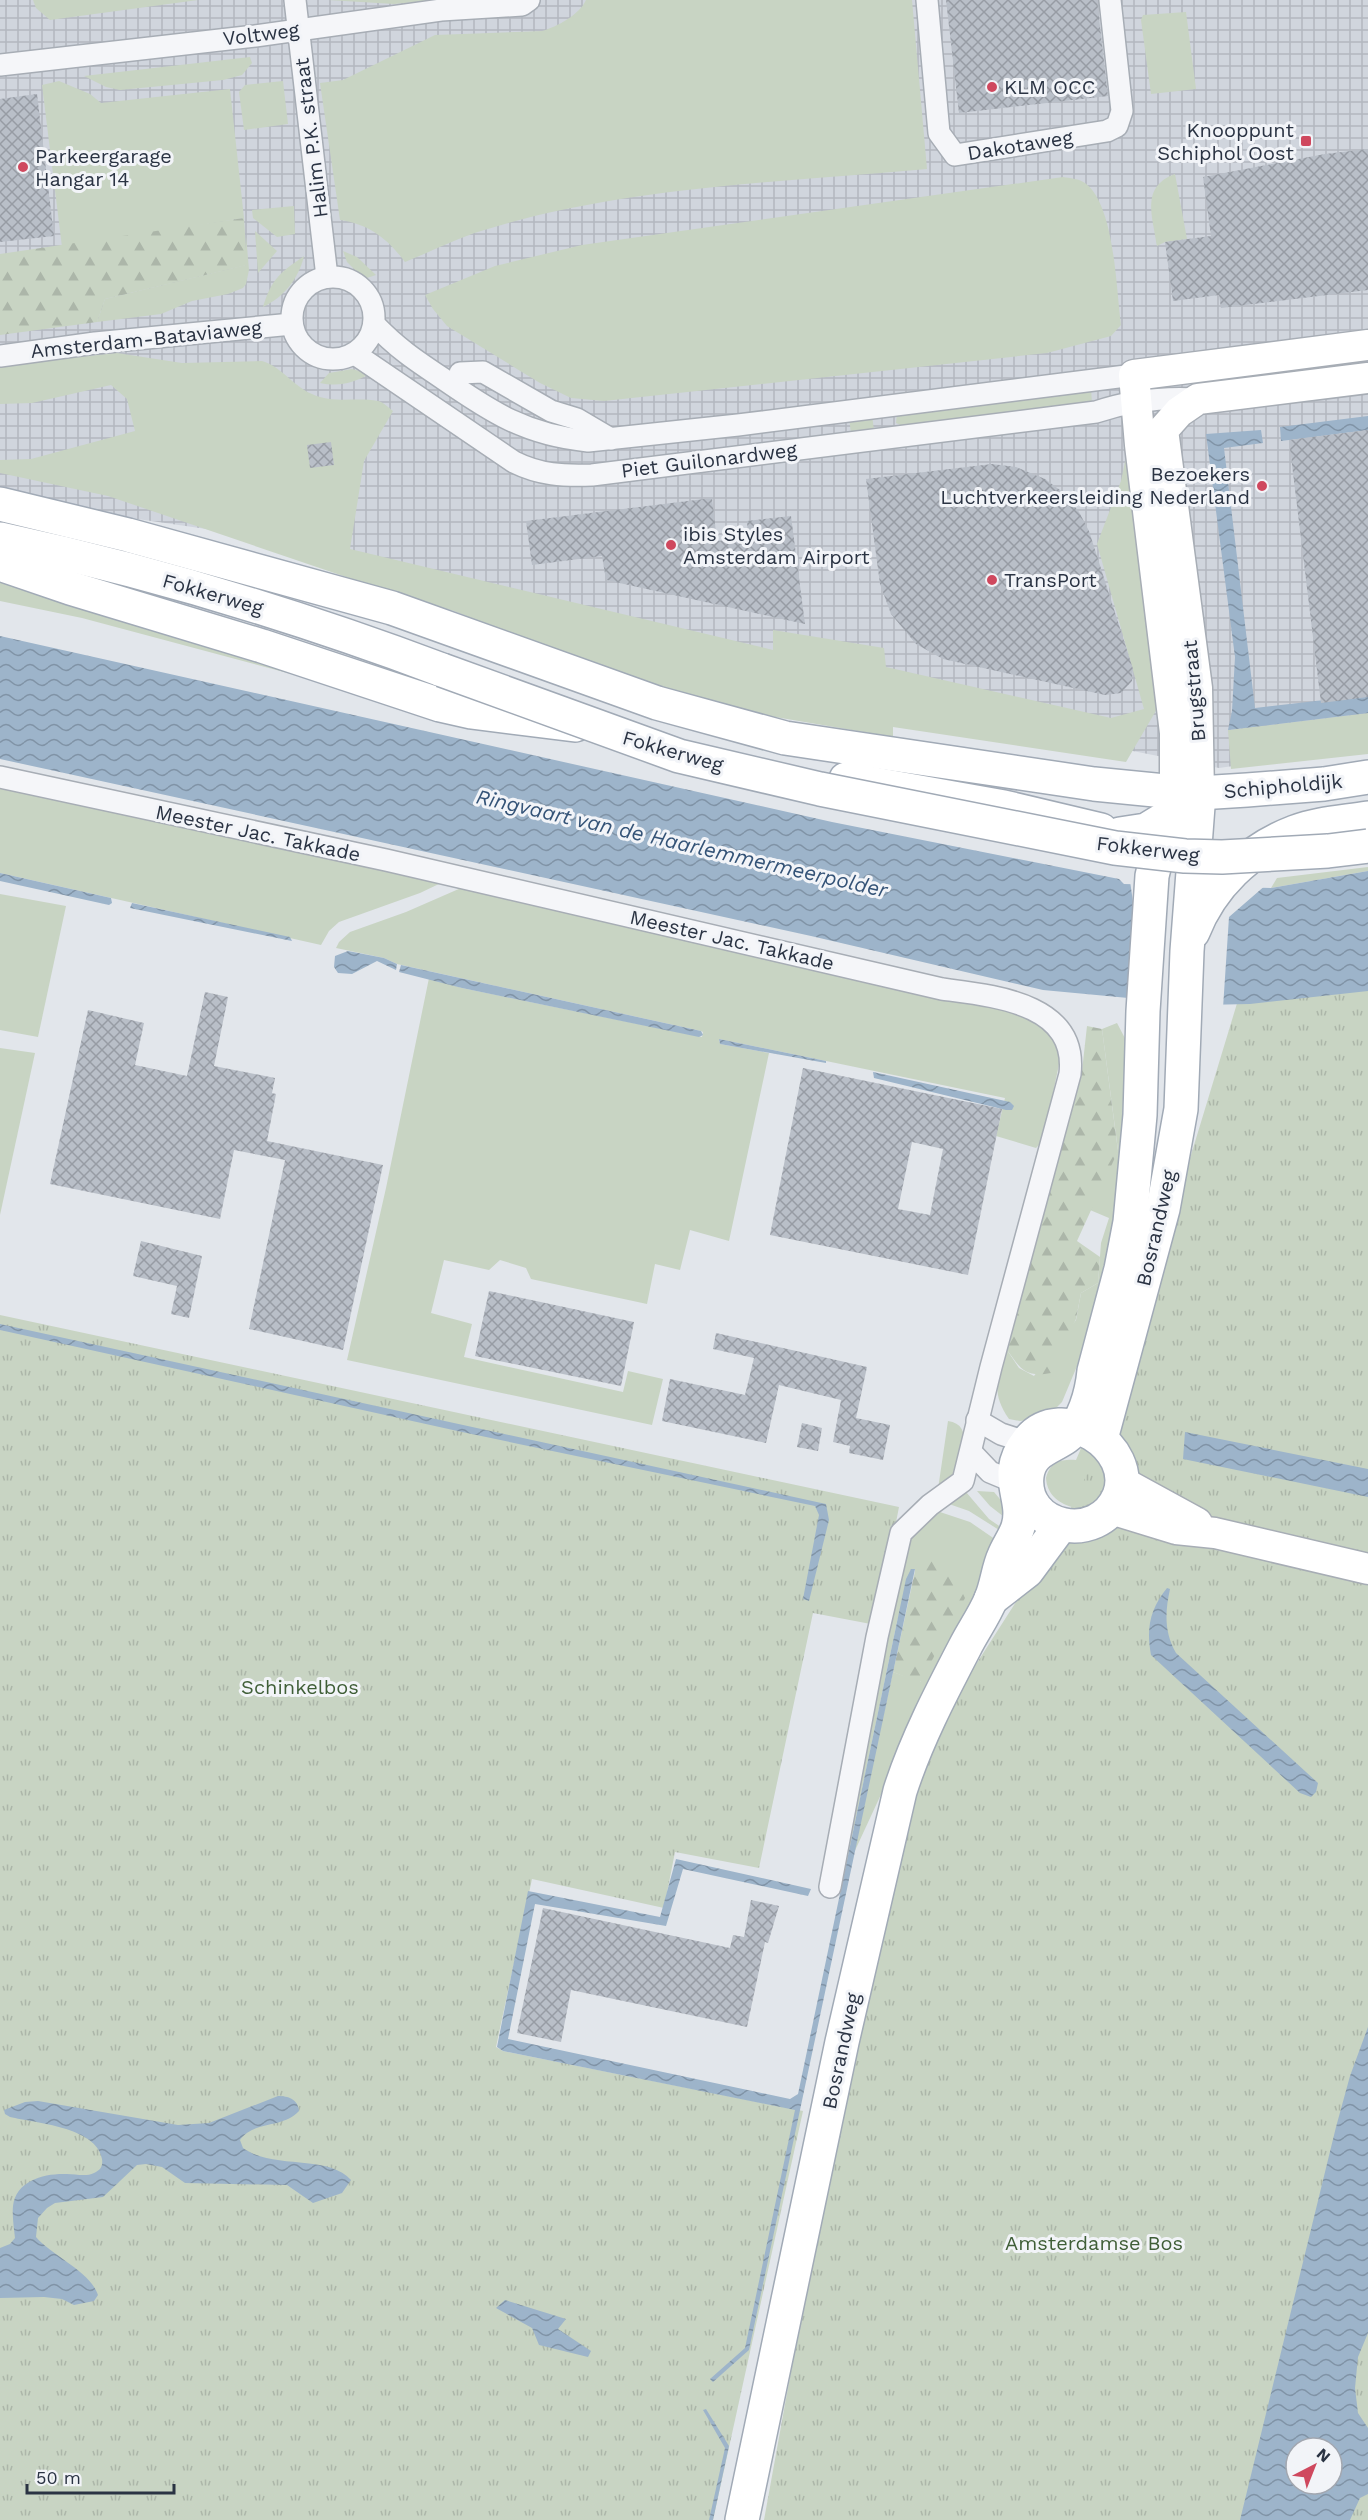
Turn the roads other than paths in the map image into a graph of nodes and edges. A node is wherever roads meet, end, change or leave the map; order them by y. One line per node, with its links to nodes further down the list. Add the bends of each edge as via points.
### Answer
1 (295, 0): 5 (street, Halim P.K. straat)
2 (927, 0): 3 (street, Dakotaweg, via 939,133 955,155 1107,131 1117,126 1122,111)
3 (1110, 0)
4 (525, 2): 5 (street, Voltweg)
5 (298, 30): 6 (street, Voltweg); 7 (street, Halim P.K. straat)
6 (0, 65)
7 (327, 277): 8 (street, via 312,282 300,293 293,308); 9 (street, via 357,284 368,295 374,309)
8 (292, 324): 11 (street, via 297,338 320,358); 12 (street, Amsterdam-Bataviaweg)
9 (374, 324): 11 (street, via 368,341); 14 (street, Piet Guilonardweg, via 398,349)
10 (1368, 345): 13 (street)
11 (355, 354): 20 (street, Piet Guilonardweg, via 514,462 549,475 592,475)
12 (0, 356)
13 (1272, 358): 17 (street); 18 (street)
14 (435, 373): 15 (street, Piet Guilonardweg); 21 (street, Piet Guilonardweg, via 492,412)
15 (460, 373): 21 (street, Piet Guilonardweg, via 501,399); 23 (street, Piet Guilonardweg, via 483,372 551,411 578,419)
16 (1368, 378): 18 (street)
17 (1146, 387): 19 (street); 20 (street, Piet Guilonardweg); 22 (street, Brugstraat); 23 (street, Piet Guilonardweg)
18 (1275, 390): 19 (street)
19 (1197, 399): 22 (street)
20 (1096, 412): 22 (street)
21 (537, 430): 23 (street, Piet Guilonardweg, via 564,439)
22 (1151, 432): 29 (street, Brugstraat)
23 (611, 439)
24 (0, 504): 29 (main road, Fokkerweg, via 392,608 608,686 739,727 784,738)
25 (0, 538): 32 (main road, Fokkerweg, bridge, via 220,595 370,642 680,756 820,789 1115,848 1185,856 1305,853)
26 (0, 564): 31 (main road, via 440,705 676,742)
27 (0, 777): 37 (street, Meester Jac. Takkade, via 396,862 1000,1000 1050,1019 1063,1032 1070,1047 1070,1074)
28 (1368, 777): 29 (main road, Schipholdijk)
29 (1182, 800): 31 (main road, via 1146,830); 33 (main road, Brugstraat); 34 (main road, Brugstraat, via 1191,878)
30 (1368, 818): 34 (main road, via 1296,832 1255,854 1223,881 1201,912)
31 (1120, 834): 33 (main road, via 1148,849)
32 (1368, 846)
33 (1153, 870): 35 (main road, Brugstraat)
34 (1187, 951): 36 (main road, Brugstraat)
35 (1143, 1011): 38 (main road, Bosrandweg, via 1140,1115 1130,1222)
36 (1184, 1012): 38 (main road, Bosrandweg, via 1181,1109 1163,1209)
37 (978, 1420): 39 (street, via 1001,1434); 40 (street, Meester Jac. Takkade)
38 (1078, 1430): 39 (main road, via 1041,1430); 41 (main road, via 1038,1452 1028,1466); 42 (main road, via 1116,1458)
39 (1026, 1442): 41 (main road, via 1016,1464)
40 (971, 1452): 41 (street, via 990,1472); 46 (street, via 963,1481 901,1533 877,1637)
41 (1020, 1491): 43 (main road, via 1029,1495 1046,1518); 45 (main road, Bosrandweg, via 1018,1527 1003,1557)
42 (1117, 1496): 43 (main road, via 1101,1519 1088,1525); 44 (street, via 1176,1529 1215,1533)
43 (1061, 1525): 45 (main road, Bosrandweg, via 1027,1571)
44 (1368, 1569)
45 (991, 1599): 47 (main road, Bosrandweg, via 946,1682 900,1791 842,2042)
46 (830, 1887)
47 (742, 2520)

